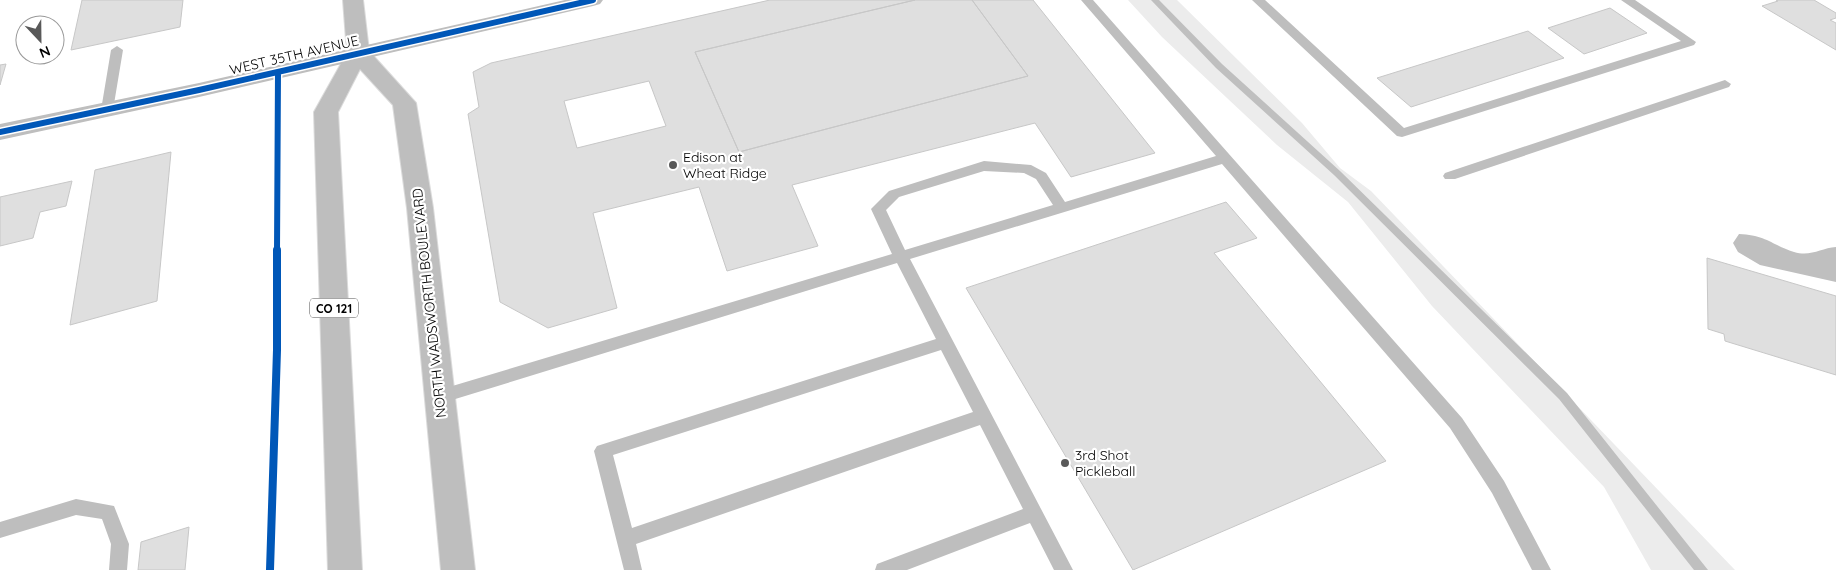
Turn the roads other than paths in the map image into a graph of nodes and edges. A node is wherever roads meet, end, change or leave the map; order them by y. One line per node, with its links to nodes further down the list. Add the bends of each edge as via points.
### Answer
1 (353, 0): 7 (main road)
2 (594, 0): 7 (main road, WEST 35TH AVENUE)
3 (1088, 0): 11 (lane)
4 (1258, 0): 5 (lane, via 1402,133 1690,42)
5 (1627, 0)
6 (117, 50): 9 (lane)
7 (358, 53): 9 (main road, WEST 35TH AVENUE); 16 (main road, NORTH WADSWORTH BOULEVARD, via 404,103 420,208); 22 (main road, CO 121, via 326,112)
8 (1725, 84): 12 (lane)
9 (107, 110): 10 (main road, WEST 35TH AVENUE)
10 (0, 132)
11 (1225, 158): 13 (lane); 27 (lane, via 1456,423 1498,487)
12 (1450, 176)
13 (1062, 208): 14 (lane); 14 (lane, via 1041,176 1026,168 984,166 894,194 878,209)
14 (901, 257): 15 (lane); 16 (lane)
15 (946, 342): 17 (lane); 20 (lane, via 603,450)
16 (439, 397): 23 (main road, NORTH WADSWORTH BOULEVARD)
17 (984, 416): 18 (lane); 20 (lane)
18 (1035, 513): 25 (lane); 26 (lane)
19 (0, 530): 21 (lane, via 76,507 108,512 120,544)
20 (625, 539): 24 (lane)
21 (118, 570)
22 (345, 570)
23 (458, 570)
24 (633, 570)
25 (884, 570)
26 (1064, 570)
27 (1542, 570)

